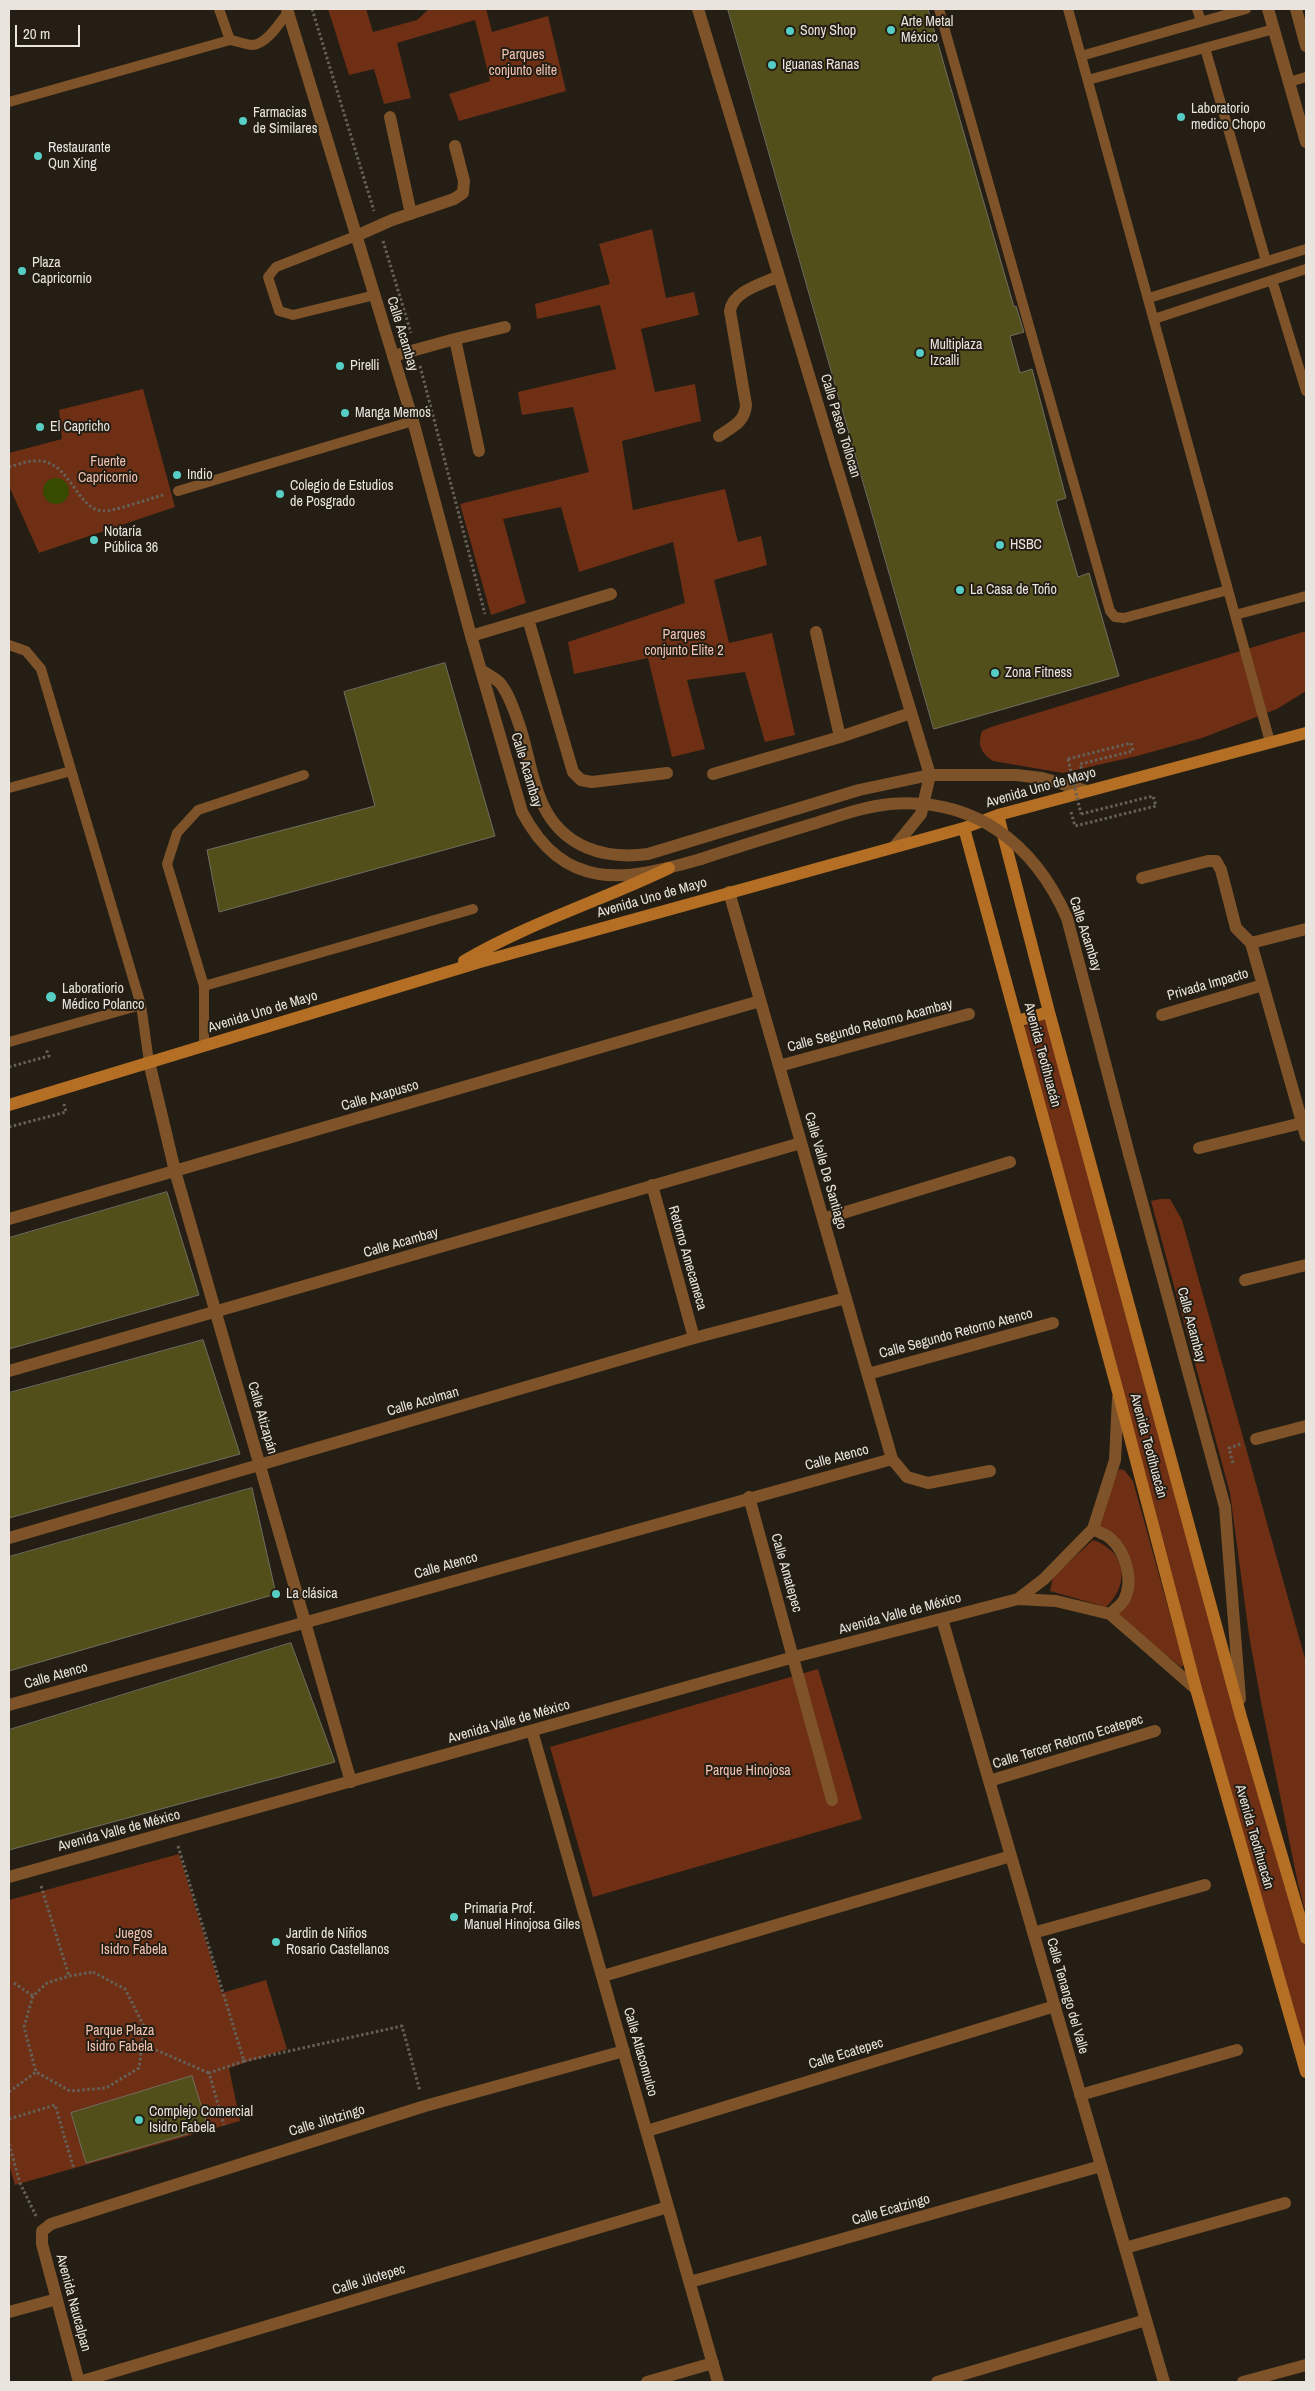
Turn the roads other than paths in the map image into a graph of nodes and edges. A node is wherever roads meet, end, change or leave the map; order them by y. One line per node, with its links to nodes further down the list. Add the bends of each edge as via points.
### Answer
1 (219, 9): 12 (lane)
2 (698, 9): 28 (street, Calle Paseo Tollocan)
3 (939, 9): 41 (lane, via 1110,611 1115,617 1124,618)
4 (1068, 9): 15 (lane)
5 (1197, 9): 10 (lane)
6 (1246, 9): 10 (lane)
7 (1268, 9): 11 (street)
8 (1296, 9): 13 (street)
9 (287, 10): 12 (lane, via 270,35 259,43 252,45); 24 (street, Calle Acambay)
10 (1200, 21): 15 (lane)
11 (1274, 29): 14 (lane); 18 (street)
12 (230, 40): 19 (lane)
13 (1306, 46)
14 (1205, 48): 17 (lane); 26 (lane)
15 (1081, 56): 17 (lane)
16 (1306, 77): 18 (lane)
17 (1088, 80): 31 (lane)
18 (1289, 82): 21 (street)
19 (9, 102)
20 (390, 117): 23 (street)
21 (1306, 142)
22 (455, 146): 23 (street, via 464,181 463,193)
23 (411, 214): 24 (street)
24 (356, 236): 30 (street, Calle Acambay); 30 (lane, via 276,267 268,277 279,312 293,315)
25 (1306, 249): 26 (lane)
26 (1266, 262): 31 (lane)
27 (1306, 269): 29 (lane)
28 (779, 276): 38 (street, via 739,295 732,302 730,311 746,414); 50 (street, Calle Paseo Tollocan)
29 (1272, 280): 32 (lane); 36 (lane)
30 (374, 295): 35 (street, Calle Acambay)
31 (1149, 298): 32 (lane)
32 (1154, 319): 41 (lane)
33 (505, 328): 34 (street)
34 (455, 340): 35 (street); 39 (street)
35 (393, 356): 37 (street, Calle Acambay)
36 (1306, 391)
37 (413, 421): 40 (lane); 47 (street, Calle Acambay)
38 (718, 436)
39 (479, 451)
40 (178, 491)
41 (1228, 590): 44 (lane)
42 (611, 594): 45 (street)
43 (1306, 596): 44 (lane)
44 (1235, 615): 53 (lane)
45 (528, 619): 47 (street); 55 (street, via 573,772 581,780 592,782)
46 (816, 632): 52 (street)
47 (471, 636): 49 (street, Calle Acambay)
48 (9, 645): 54 (lane, via 26,651 41,669)
49 (481, 670): 58 (street, Calle Acambay, via 499,682 509,699 537,789 551,819 576,843 602,854 648,854 859,790); 64 (street, Calle Acambay, via 522,812 545,846 572,867 588,872 619,875)
50 (911, 713): 52 (street); 58 (street, Calle Paseo Tollocan)
51 (1306, 733): 53 (main road, Avenida Uno de Mayo)
52 (840, 737): 56 (street)
53 (1270, 742): 60 (main road, Avenida Uno de Mayo)
54 (71, 771): 59 (lane); 74 (lane)
55 (667, 773)
56 (713, 774)
57 (304, 775): 72 (lane, via 198,810 176,833 167,864)
58 (930, 775): 60 (street, Calle Acambay, via 1016,775 1042,778); 63 (street, via 921,814)
59 (9, 788)
60 (1087, 791): 61 (main road, Avenida Uno de Mayo)
61 (998, 815): 62 (main road, Avenida Uno de Mayo); 75 (main road, Avenida Teotihuacán)
62 (964, 828): 63 (main road, Avenida Uno de Mayo); 78 (main road, Avenida Teotihuacán)
63 (895, 846): 66 (main road, Avenida Uno de Mayo)
64 (669, 868): 70 (main road, via 509,938); 117 (street, Calle Acambay, bridge, via 850,812 889,804 929,804 968,813 1005,835 1045,876 1067,918 1225,1507)
65 (1142, 878): 69 (street, via 1208,861 1216,862 1236,928)
66 (729, 892): 70 (main road, Avenida Uno de Mayo); 73 (street, Calle Valle De Santiago)
67 (474, 909): 72 (lane)
68 (1306, 928): 69 (street)
69 (1251, 943): 71 (street)
70 (447, 972): 80 (main road, Avenida Uno de Mayo)
71 (1263, 985): 77 (street, Privada Impacto); 84 (street)
72 (204, 986): 80 (lane)
73 (760, 1001): 82 (street, Calle Valle De Santiago); 89 (street, Calle Axapusco)
74 (141, 1005): 79 (lane); 81 (lane)
75 (1049, 1012): 78 (main road); 117 (main road, Avenida Teotihuacán)
76 (969, 1014): 82 (street, Calle Segundo Retorno Acambay)
77 (1162, 1015)
78 (1017, 1020): 101 (main road, Avenida Teotihuacán)
79 (9, 1042)
80 (204, 1046): 81 (main road, Avenida Uno de Mayo)
81 (149, 1062): 83 (main road, Avenida Uno de Mayo); 89 (street, Calle Atizapán)
82 (779, 1066): 86 (street, Calle Valle De Santiago)
83 (9, 1105)
84 (1302, 1123): 85 (street); 87 (street)
85 (1306, 1136)
86 (801, 1143): 90 (street, Calle Acambay); 92 (street, Calle Valle De Santiago)
87 (1199, 1148)
88 (1010, 1162): 92 (street)
89 (175, 1171): 91 (street, Calle Axapusco); 96 (street, Calle Atizapán)
90 (652, 1185): 96 (street, Calle Acambay); 98 (street, Retorno Amecameca)
91 (9, 1219)
92 (823, 1220): 95 (street, Calle Valle De Santiago)
93 (1306, 1265): 94 (street)
94 (1245, 1280)
95 (846, 1298): 98 (street, Calle Acolman); 100 (street, Calle Valle De Santiago)
96 (216, 1312): 99 (street, Calle Acambay); 105 (street, Calle Atizapán)
97 (1052, 1322): 100 (street, Calle Segundo Retorno Atenco)
98 (694, 1338): 105 (street, Calle Acolman)
99 (9, 1371)
100 (868, 1374): 104 (street, Calle Valle De Santiago)
101 (1118, 1392): 108 (street, Avenida Valle de México, via 1115,1460); 115 (main road, Avenida Teotihuacán)
102 (1306, 1426): 103 (street)
103 (1256, 1439)
104 (892, 1459): 106 (street, via 907,1477 928,1483); 107 (street, Calle Atenco)
105 (260, 1464): 109 (street, Calle Acolman); 113 (street, Calle Atizapán)
106 (990, 1471)
107 (749, 1497): 113 (street, Calle Atenco); 114 (street, Calle Amatepec)
108 (1093, 1529): 110 (street, Avenida Valle de México, via 1044,1579); 111 (street, via 1110,1538 1126,1566 1128,1582 1124,1600)
109 (9, 1538)
110 (1018, 1599): 111 (street, Avenida Valle de México, via 1056,1601); 112 (street, Avenida Valle de México)
111 (1110, 1614): 115 (street, Avenida Valle de México)
112 (942, 1619): 114 (street, Avenida Valle de México); 120 (street, Calle Tenango del Valle)
113 (305, 1621): 116 (street, Calle Atenco); 121 (street, Calle Atizapán)
114 (794, 1657): 118 (street, Avenida Valle de México); 122 (street, Calle Amatepec)
115 (1196, 1689): 132 (main road, Avenida Teotihuacán)
116 (9, 1704)
117 (1241, 1716): 127 (main road, Avenida Teotihuacán)
118 (532, 1731): 121 (street, Avenida Valle de México); 128 (street, Calle Atlacomulco)
119 (1155, 1731): 120 (street, Calle Tercer Retorno Ecatepec)
120 (989, 1781): 123 (street, Calle Tenango del Valle)
121 (351, 1782): 124 (street, Avenida Valle de México)
122 (832, 1800)
123 (1011, 1856): 126 (street, Calle Tenango del Valle); 128 (street)
124 (9, 1877)
125 (1205, 1885): 126 (street)
126 (1033, 1933): 129 (street, Calle Tenango del Valle)
127 (1306, 1938)
128 (603, 1976): 131 (street, Calle Atlacomulco)
129 (1055, 2006): 133 (street, Calle Tenango del Valle); 134 (street, Calle Ecatepec)
130 (1238, 2050): 133 (street)
131 (624, 2051): 134 (street, Calle Atlacomulco); 138 (street, Calle Jilotzingo, via 424,2106 51,2224)
132 (1306, 2072)
133 (1080, 2095): 135 (street, Calle Tenango del Valle)
134 (647, 2131): 137 (street, Calle Atlacomulco)
135 (1101, 2166): 139 (street, Calle Tenango del Valle); 140 (street, Calle Ecatzingo)
136 (1286, 2203): 139 (street)
137 (668, 2207): 140 (street, Calle Atlacomulco); 146 (street, Calle Jilotepec)
138 (42, 2231): 141 (street, Avenida Naucalpan, via 42,2244)
139 (1125, 2248): 143 (street, Calle Tenango del Valle)
140 (690, 2282): 144 (street, Calle Atlacomulco)
141 (56, 2298): 142 (street); 146 (street, Avenida Naucalpan)
142 (9, 2312)
143 (1146, 2320): 149 (street); 150 (street, Calle Tenango del Valle)
144 (713, 2363): 147 (street); 148 (street, Calle Atlacomulco)
145 (1306, 2365): 151 (street)
146 (79, 2382)
147 (647, 2382)
148 (718, 2382)
149 (937, 2382)
150 (1164, 2382)
151 (1243, 2382)

